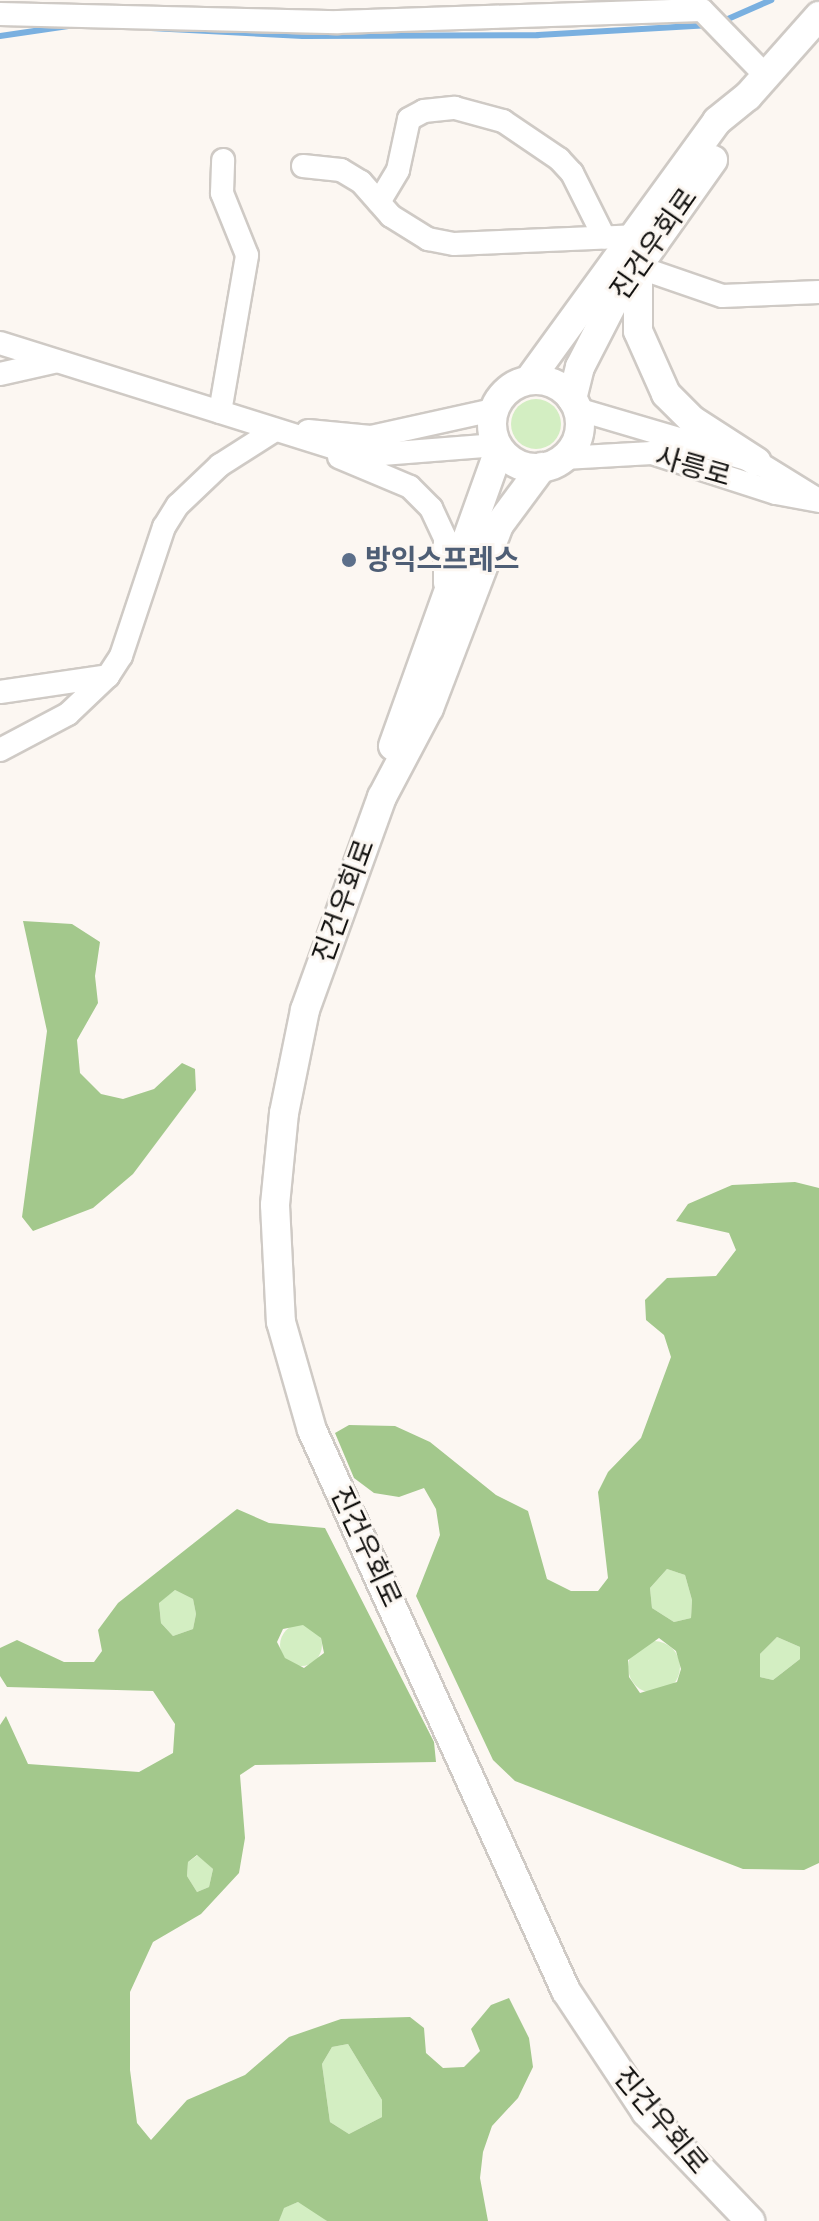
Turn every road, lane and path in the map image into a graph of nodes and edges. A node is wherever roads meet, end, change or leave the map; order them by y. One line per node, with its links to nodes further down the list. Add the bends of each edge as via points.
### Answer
1 (311, 0): 5 (street, via 320,13)
2 (703, 10): 5 (street); 6 (street, via 734,43)
3 (0, 14): 5 (street)
4 (819, 16): 6 (main road, 진건우회로)
5 (338, 22)
6 (757, 86): 10 (main road, 진건우회로, via 717,121); 12 (main road, 진건우회로, via 731,134)
7 (223, 160): 20 (street, via 222,193 247,255)
8 (303, 166): 9 (street, 진건우회로, via 341,170)
9 (379, 202): 11 (street, 진건우회로, via 412,232 454,244); 11 (street, 진건우회로, via 398,170 409,119 424,111 455,108 503,121 559,159 572,173)
10 (634, 236): 11 (street, 진건우회로); 17 (main road, 진건우회로)
11 (604, 237)
12 (638, 267): 13 (street, via 722,296); 18 (main road, 진건우회로, via 600,324); 23 (main road, via 638,331 666,394 692,420)
13 (819, 292)
14 (0, 343): 15 (street)
15 (59, 360): 16 (street); 20 (street)
16 (0, 374)
17 (529, 380): 18 (main road, via 560,387); 19 (main road, via 514,386)
18 (574, 404): 23 (street, 사릉로); 24 (main road, via 579,430)
19 (493, 410): 21 (street, via 371,437); 22 (main road)
20 (220, 412): 21 (street)
21 (275, 430): 22 (street, via 344,451 382,454); 26 (street, via 410,487 431,508 445,538 448,561); 27 (street, via 220,465 178,505 164,527 121,656)
22 (498, 447): 24 (main road, via 518,465); 26 (main road, 진건우회로)
23 (757, 462): 25 (street, 사릉로)
24 (553, 463): 25 (street, 사릉로, via 652,453 776,493); 30 (main road, 진건우회로, via 499,525 429,708)
25 (819, 501)
26 (440, 614): 30 (main road, 진건우회로, via 384,771)
27 (108, 676): 28 (street); 29 (street, via 68,714)
28 (0, 692)
29 (0, 750)
30 (382, 797): 31 (main road, 진건우회로, via 305,1010 284,1113 275,1205 276,1265 294,1376 312,1430 566,1991 646,2112)
31 (750, 2221)

